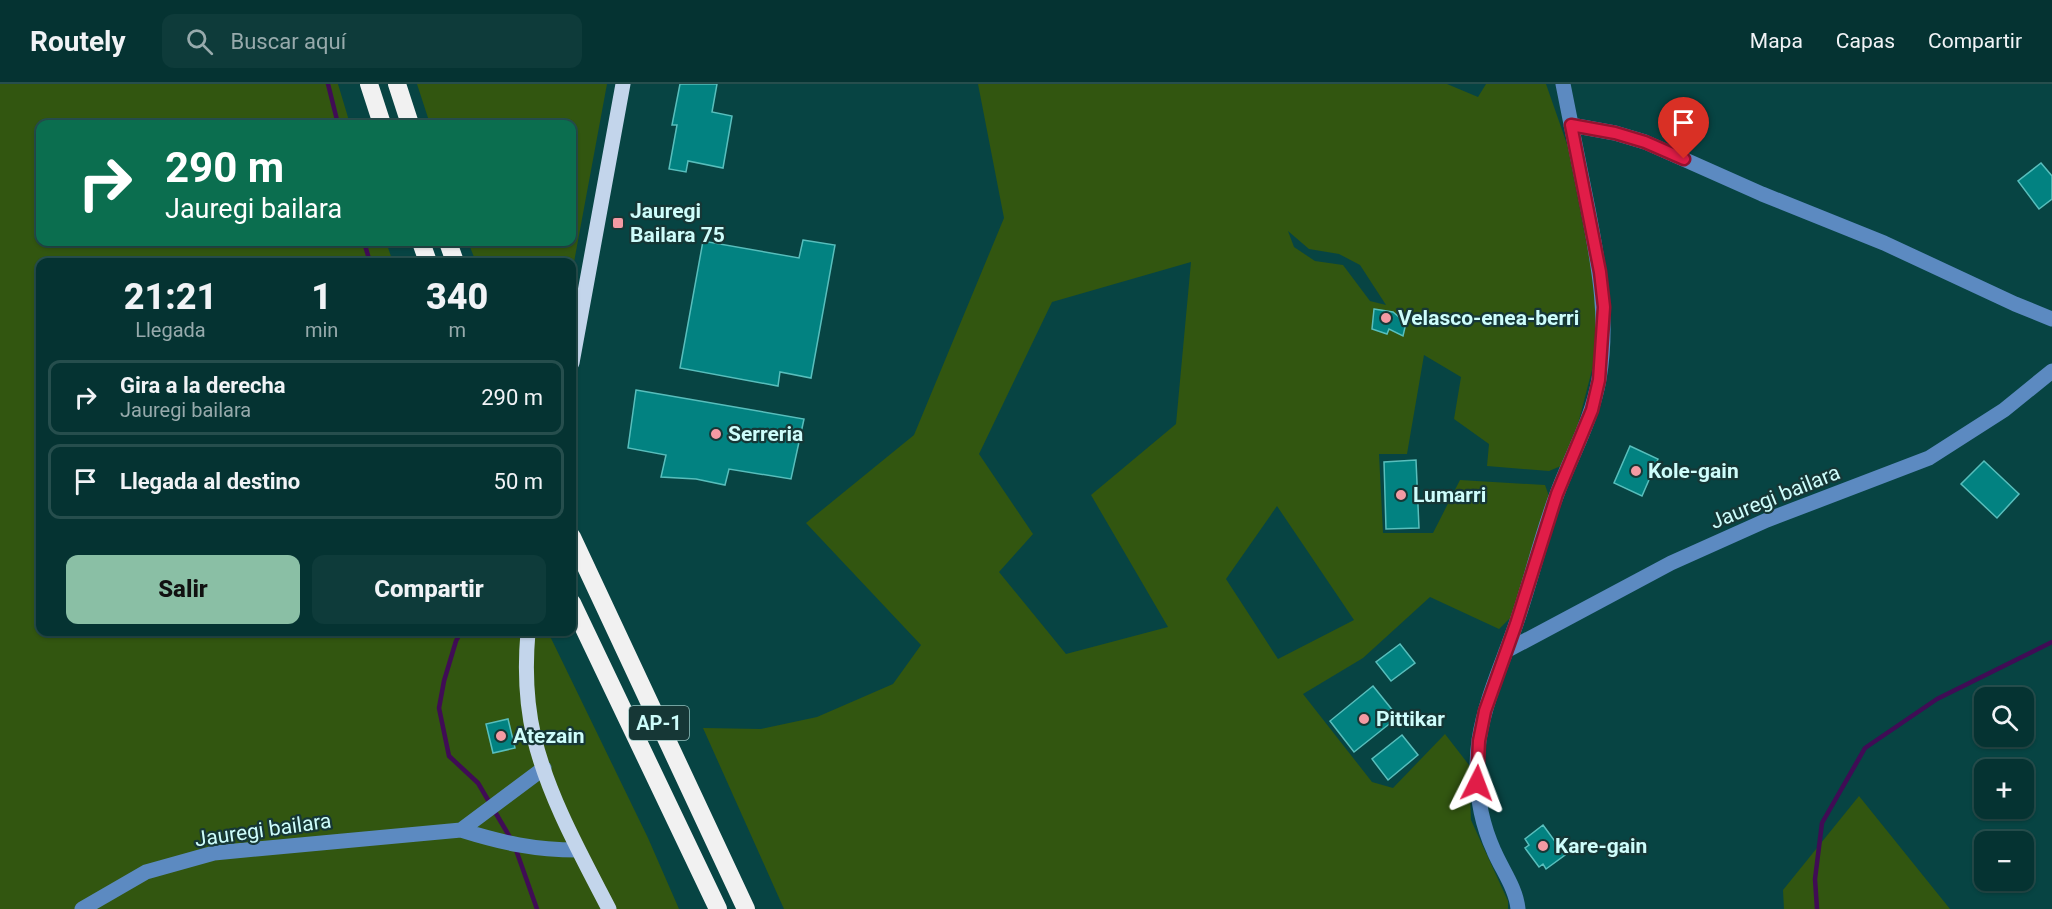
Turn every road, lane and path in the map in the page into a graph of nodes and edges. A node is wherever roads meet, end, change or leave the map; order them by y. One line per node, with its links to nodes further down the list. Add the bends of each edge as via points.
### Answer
1 (369, 84): 5 (highway)
2 (397, 84): 6 (highway)
3 (623, 84): 9 (main road)
4 (1563, 84): 7 (street)
5 (381, 120)
6 (409, 120)
7 (1571, 125): 8 (street, via 1645,142); 14 (street, via 1604,307 1599,380 1592,410 1557,494)
8 (2052, 319)
9 (576, 341)
10 (2052, 371): 14 (street, Jauregi bailara, via 2004,410 1929,458 1767,520 1671,563)
11 (576, 546): 21 (highway, AP-1)
12 (576, 611): 20 (highway, AP-1)
13 (528, 636): 15 (main road, via 530,715)
14 (1506, 651): 22 (street, via 1485,711 1477,783 1485,832 1513,889)
15 (544, 768): 16 (street); 17 (main road)
16 (461, 830): 17 (street, Jauregi bailara, via 545,850); 18 (street, Jauregi bailara, via 214,853 146,873)
17 (579, 850): 19 (main road)
18 (82, 909)
19 (609, 909)
20 (718, 909)
21 (746, 909)
22 (1518, 909)

